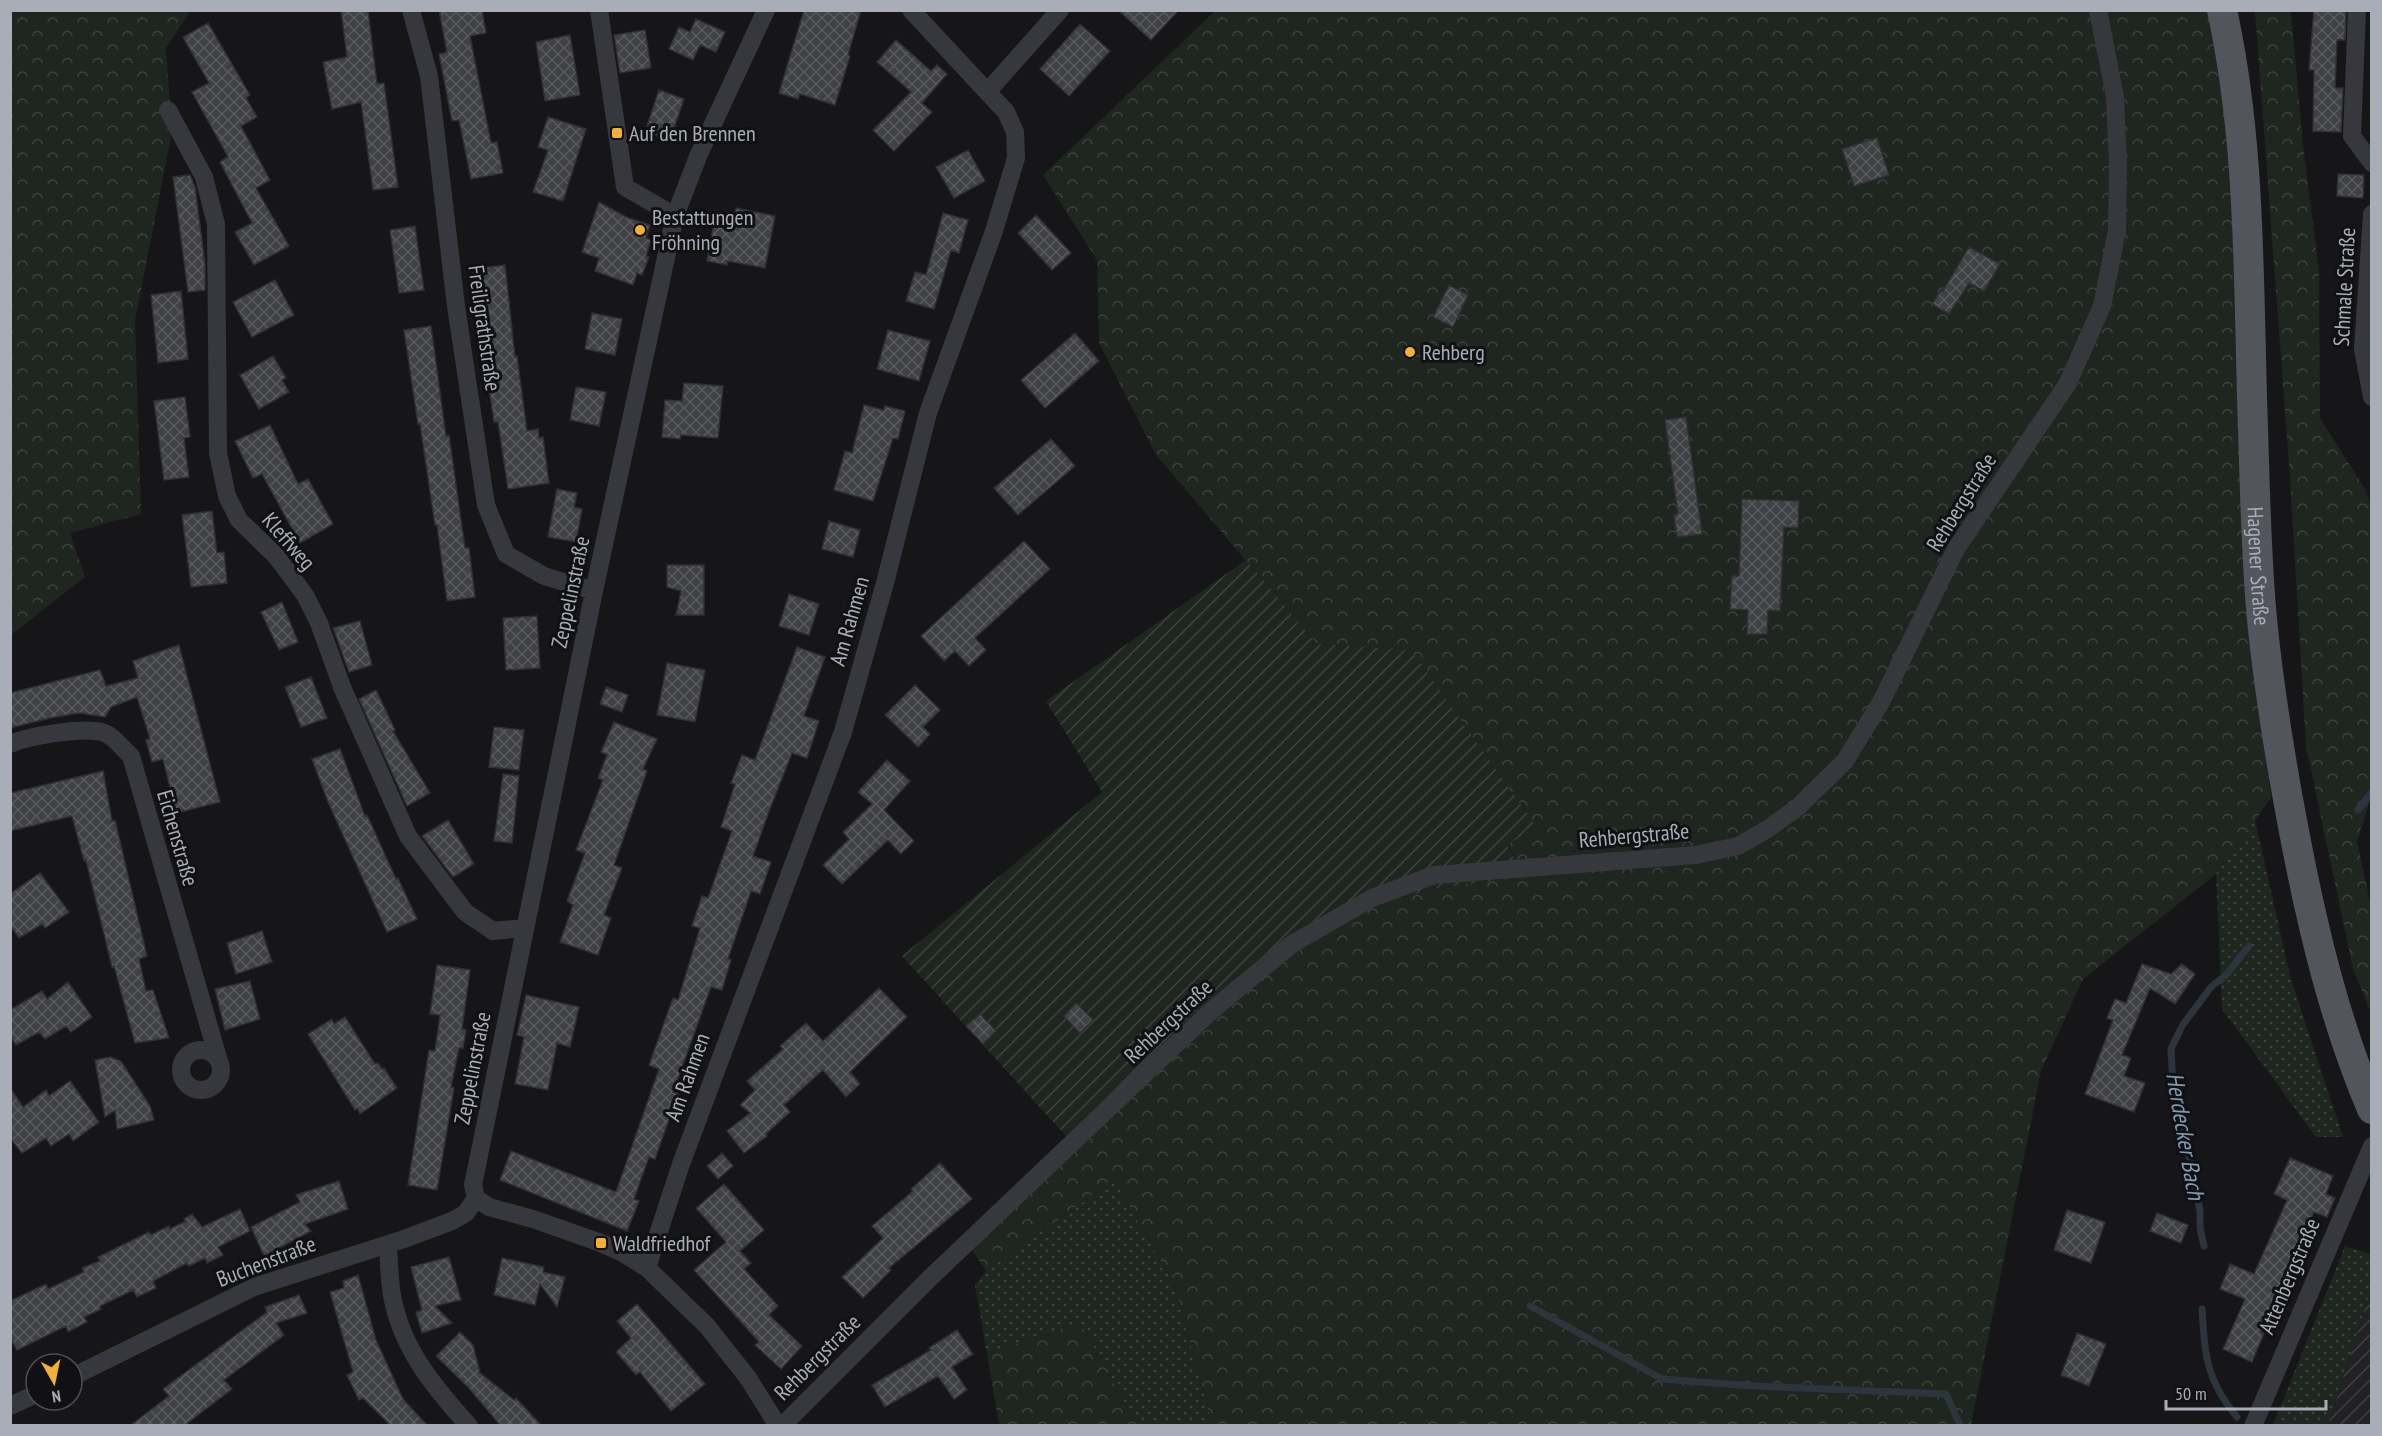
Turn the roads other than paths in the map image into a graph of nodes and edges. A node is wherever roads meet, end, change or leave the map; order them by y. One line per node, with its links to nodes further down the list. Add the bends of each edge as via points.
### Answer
1 (411, 10): 15 (street, Freiligrathstraße, via 429,76 456,306 486,504 506,554 544,576)
2 (598, 10): 13 (street, via 625,187)
3 (766, 10): 13 (street, Zeppelinstraße, via 699,154)
4 (911, 10): 9 (street, Am Rahmen)
5 (1060, 10): 9 (street)
6 (2098, 10): 28 (street, Rehbergstraße, via 2115,97 2118,165 2117,231 2102,306 2068,383 1956,549 1881,702 1845,761 1797,808 1738,846 1696,855 1434,875 1372,898 1292,944 1211,1011)
7 (2222, 10): 19 (main road, Hagener Straße, via 2233,57 2245,180 2262,618 2284,782 2326,976)
8 (2357, 10): 11 (street, via 2352,136)
9 (988, 91): 23 (street, Am Rahmen, via 1006,112 1015,132 1016,158 994,231 928,413 843,732 681,1164)
10 (168, 110): 17 (street, Kleffweg, via 204,177 216,224 218,453 227,496 238,520 276,555 309,604 408,836 465,912 493,931)
11 (2372, 163)
12 (2372, 214): 14 (street, Schmale Straße, via 2363,349)
13 (675, 216): 15 (street, Zeppelinstraße)
14 (2372, 397)
15 (594, 591): 17 (street, Zeppelinstraße)
16 (10, 744): 18 (street, Eichenstraße, via 72,730 106,734 130,756)
17 (524, 928): 21 (street, Zeppelinstraße, via 473,1185)
18 (218, 1058)
19 (2369, 1103)
20 (2372, 1146): 29 (street, Attenbergstraße)
21 (476, 1198): 22 (street, Buchenstraße, via 466,1213 452,1221); 23 (street, via 489,1207 601,1243)
22 (388, 1244): 24 (street, Buchenstraße, via 254,1287); 27 (street, via 392,1296 406,1342 426,1376)
23 (647, 1268): 28 (street, via 707,1326)
24 (84, 1371)
25 (24, 1400): 26 (street)
26 (10, 1406)
27 (467, 1425)
28 (780, 1425)
29 (2253, 1425)

